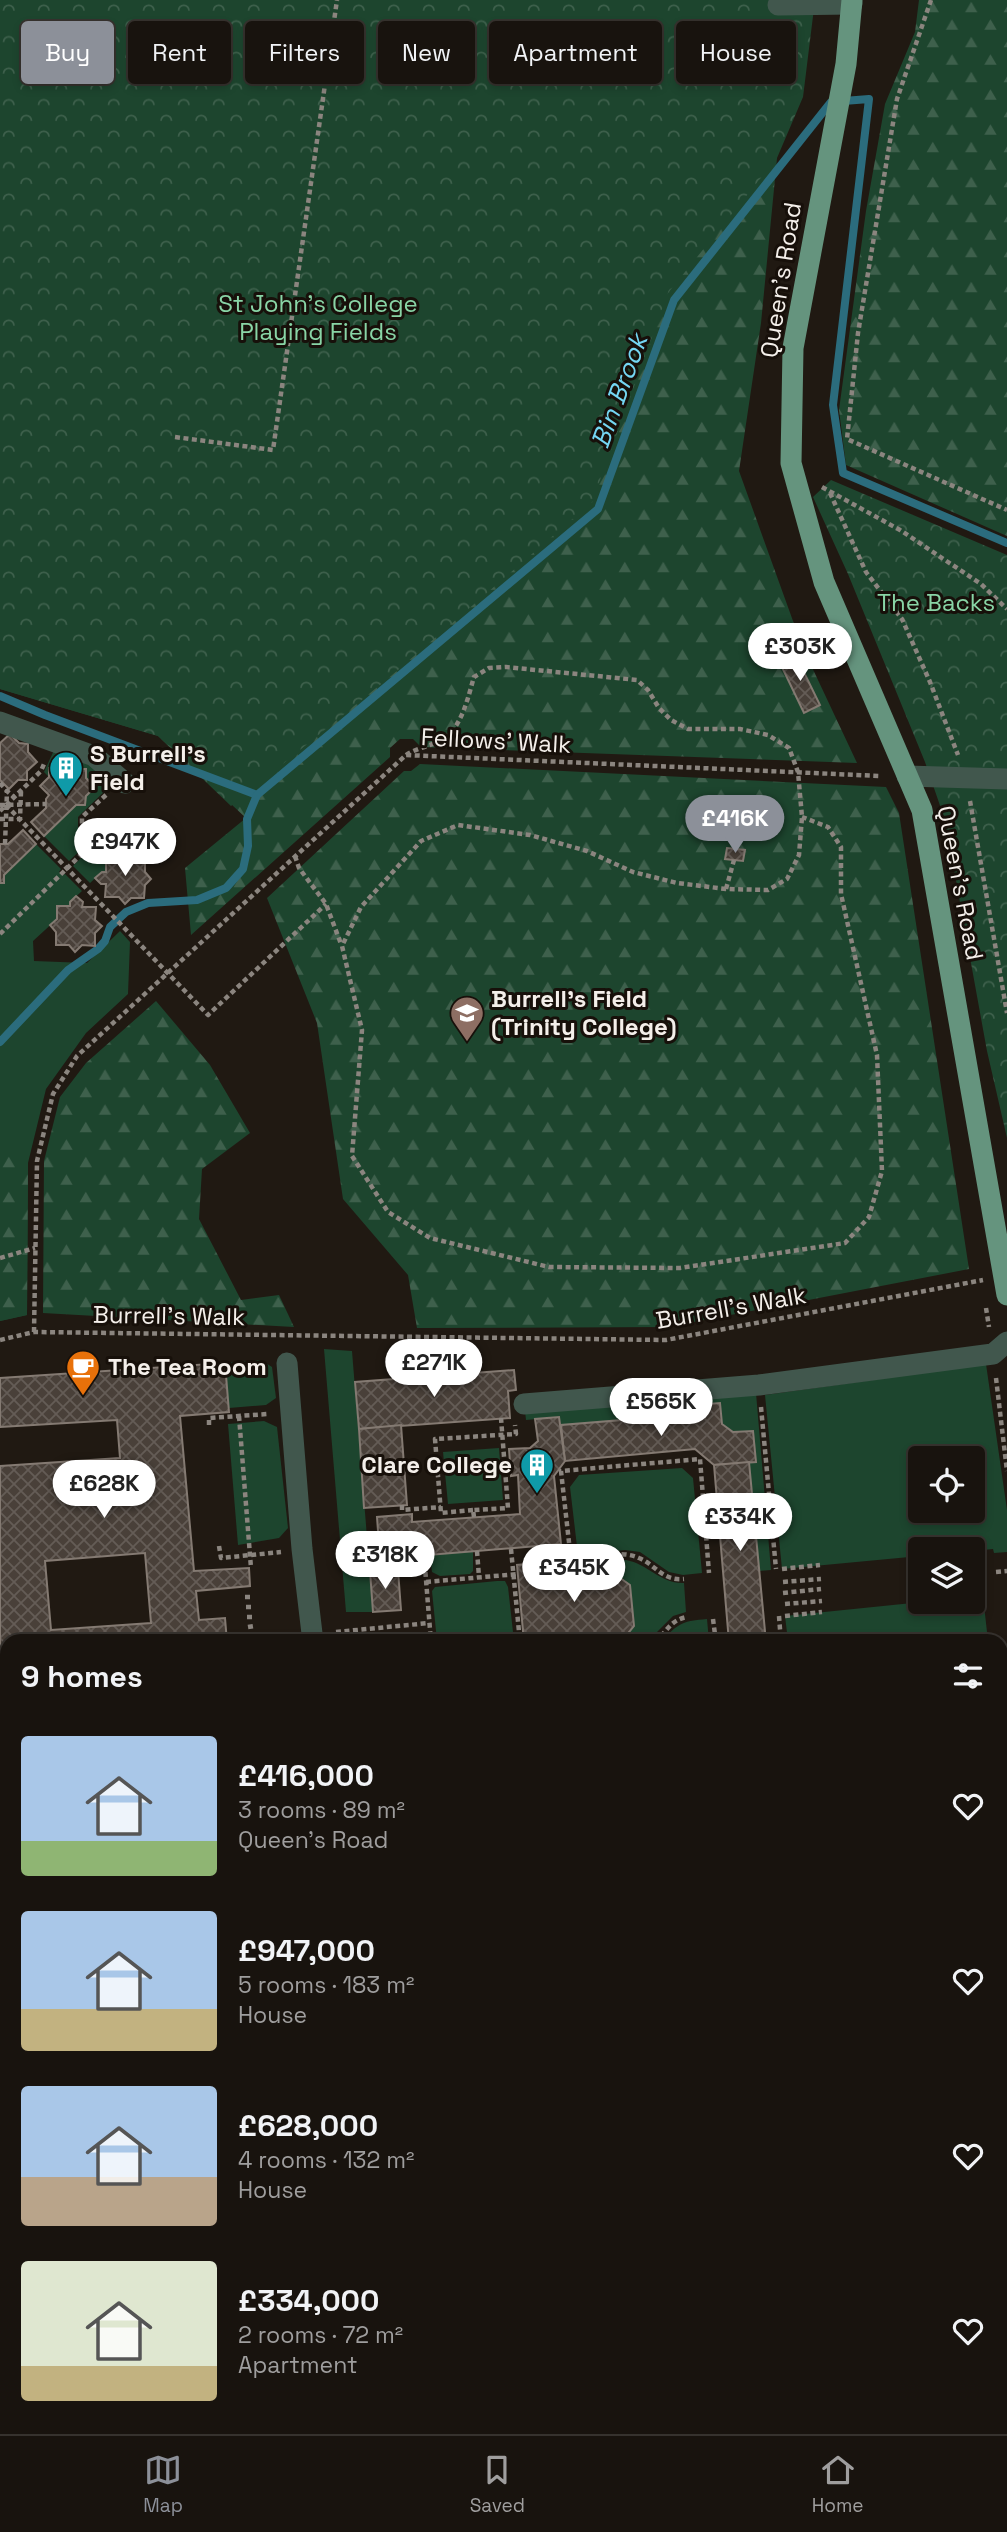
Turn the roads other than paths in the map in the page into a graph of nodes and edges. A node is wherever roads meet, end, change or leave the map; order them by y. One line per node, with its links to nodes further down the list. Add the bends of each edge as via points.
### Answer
1 (852, 2): 2 (lane); 4 (main road, Queen's Road, via 846,64 793,348 791,463 824,582)
2 (778, 5)
3 (0, 722): 6 (lane, via 94,756)
4 (907, 776): 5 (lane); 7 (main road, Queen's Road, via 922,810)
5 (1007, 779)
6 (123, 781)
7 (1006, 1286)
8 (1007, 1342): 10 (lane, via 993,1354)
9 (287, 1363): 11 (lane)
10 (519, 1410)
11 (313, 1634)

